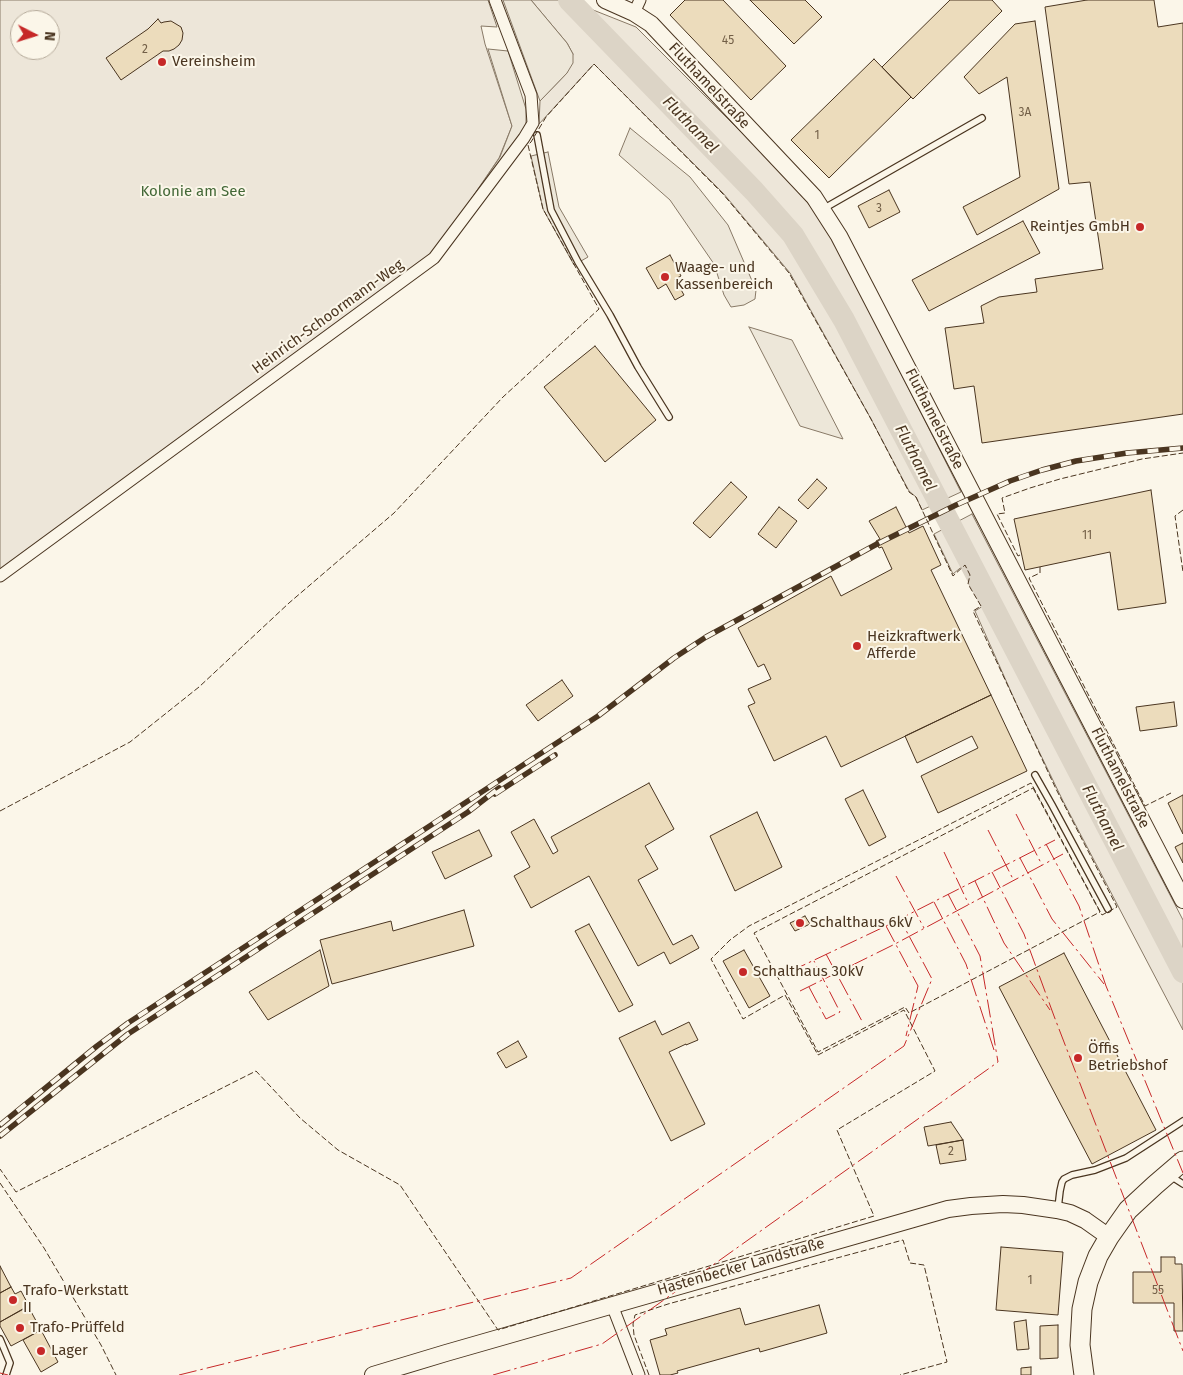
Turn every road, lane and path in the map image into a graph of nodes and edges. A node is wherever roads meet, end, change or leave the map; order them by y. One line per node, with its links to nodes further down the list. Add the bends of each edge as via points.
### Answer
1 (495, 0): 8 (street, Heinrich-Schoormann-Weg, via 531,95 533,123 434,258)
2 (605, 0): 3 (main road, Fluthamelstraße)
3 (637, 6): 6 (main road, Fluthamelstraße, via 814,197)
4 (982, 118): 6 (lane)
5 (536, 135): 7 (lane, via 551,210 638,368)
6 (822, 210): 10 (main road, Fluthamelstraße, via 844,245)
7 (670, 417)
8 (0, 576)
9 (1035, 775): 11 (lane)
10 (1181, 891)
11 (1108, 909)
12 (1183, 1121): 15 (lane, via 1126,1158 1064,1179)
13 (1183, 1161): 14 (main road)
14 (1175, 1179): 16 (main road, via 1128,1210)
15 (1058, 1210): 16 (main road, Hastenbecker Landstraße, via 1085,1220); 17 (main road, Hastenbecker Landstraße, via 1002,1204 948,1208)
16 (1109, 1237): 22 (main road, via 1088,1282 1082,1310 1080,1345)
17 (612, 1305): 20 (main road, Hastenbecker Landstraße); 21 (street)
18 (0, 1339): 19 (lane, via 10,1363)
19 (6, 1375)
20 (373, 1375)
21 (639, 1375)
22 (1084, 1375)

